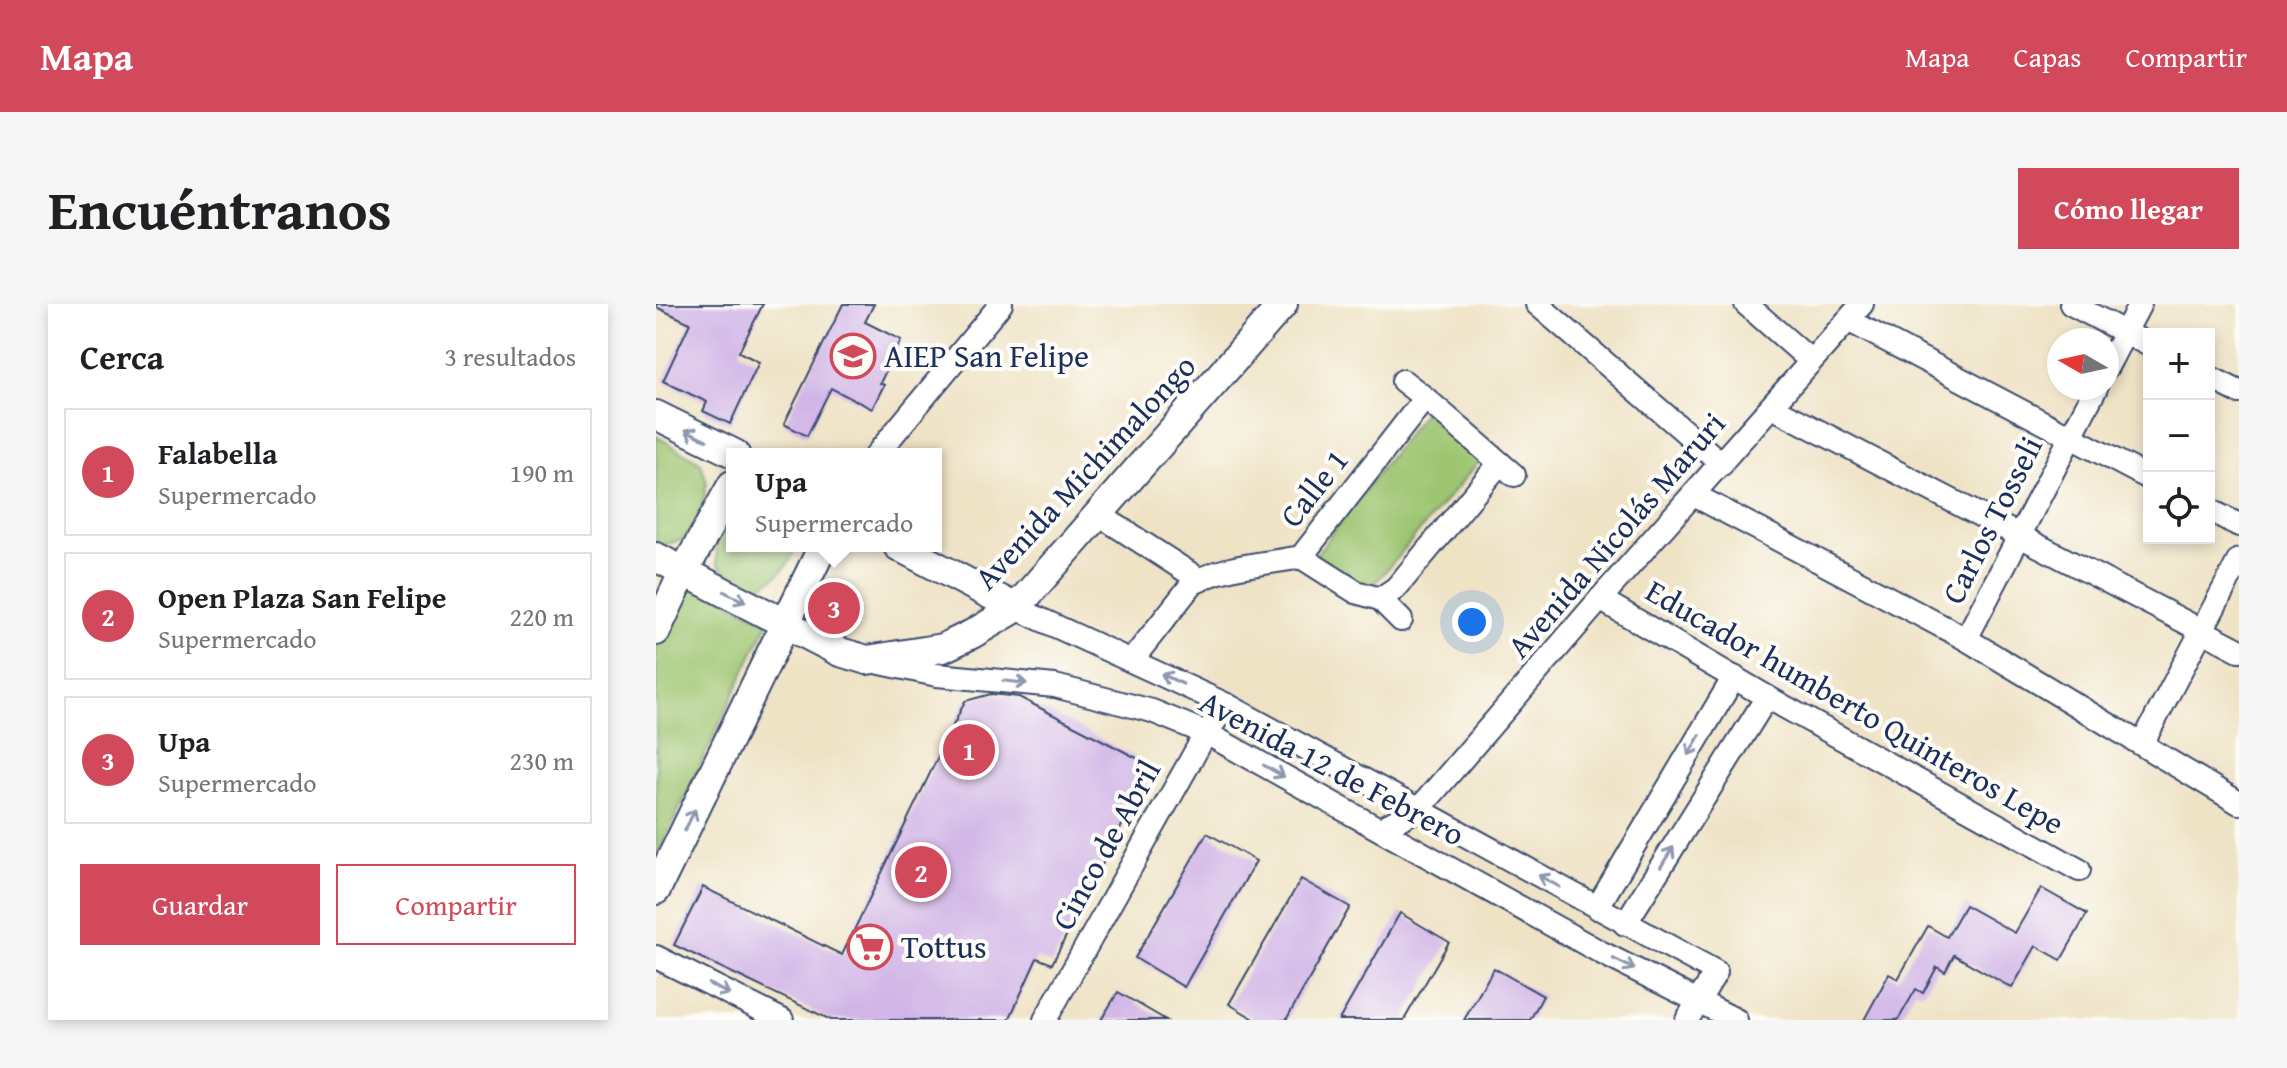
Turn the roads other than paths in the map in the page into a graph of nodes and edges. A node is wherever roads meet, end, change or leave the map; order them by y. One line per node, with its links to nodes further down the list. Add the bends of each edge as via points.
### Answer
1 (1001, 304): 20 (street)
2 (1283, 304): 27 (main road, Avenida Michimalongo)
3 (1537, 304): 22 (street)
4 (1746, 304): 11 (street)
5 (2071, 304): 8 (street)
6 (2140, 304): 8 (street)
7 (1855, 312): 11 (street, Avenida Nicolás Maruri); 19 (street)
8 (2125, 332): 9 (street); 10 (street)
9 (2143, 342)
10 (2119, 344)
11 (1811, 361): 17 (street, Avenida Nicolás Maruri)
12 (2215, 380): 14 (street)
13 (1403, 381): 15 (street)
14 (2239, 392)
15 (1425, 398): 33 (street, Calle 1); 37 (street, via 1507,469)
16 (2090, 400): 19 (street, Carlos Tosseli)
17 (1772, 407): 22 (street, Avenida Nicolás Maruri); 29 (street)
18 (656, 415): 21 (main road, one-way to 18)
19 (2071, 437): 23 (street); 29 (street, Carlos Tosseli)
20 (882, 448)
21 (726, 450)
22 (1722, 464): 24 (street, Avenida Nicolás Maruri)
23 (2143, 475)
24 (1694, 495): 38 (street, Avenida Nicolás Maruri); 44 (street)
25 (726, 496): 35 (main road)
26 (2215, 513): 28 (street)
27 (1098, 514): 36 (street); 39 (main road, Avenida Michimalongo)
28 (2239, 525)
29 (2019, 536): 43 (street); 44 (street, Carlos Tosseli)
30 (820, 552): 41 (main road)
31 (909, 552): 39 (main road)
32 (656, 557): 35 (main road)
33 (1301, 557): 36 (street, Calle 1); 37 (street, via 1356,592)
34 (2239, 560): 43 (street)
35 (684, 571): 41 (main road, one-way to 41); 42 (main road)
36 (1200, 580): 47 (street)
37 (1380, 599): 40 (street)
38 (1600, 599): 48 (street, Educador humberto Quinteros Lepe); 54 (street, Avenida Nicolás Maruri)
39 (1016, 608): 46 (main road, Avenida Michimalongo, via 943,648); 47 (street, Avenida 12 de Febrero)
40 (1401, 620)
41 (786, 622): 46 (main road, via 840,652); 58 (main road, one-way to 41)
42 (656, 631)
43 (2202, 631): 45 (street); 52 (street)
44 (1966, 639): 52 (street)
45 (2239, 650)
46 (867, 660): 51 (street, Avenida 12 de Febrero, one-way to 51, via 937,675 1055,686 1152,711)
47 (1132, 660): 50 (street, Avenida 12 de Febrero, one-way to 47)
48 (1734, 677): 49 (street, Educador humberto Quinteros Lepe); 59 (street, one-way to 59)
49 (1767, 697): 57 (street, Educador humberto Quinteros Lepe); 60 (street, one-way to 49)
50 (1227, 705): 51 (street, Cinco de Abril); 54 (street, Avenida 12 de Febrero)
51 (1206, 733): 55 (street, Avenida 12 de Febrero, one-way to 55); 64 (street, Cinco de Abril)
52 (2142, 744): 53 (street)
53 (2238, 799)
54 (1419, 809): 55 (street, Avenida Nicolás Maruri); 56 (street); 59 (street, Avenida 12 de Febrero, one-way to 54)
55 (1380, 829): 56 (street, Avenida 12 de Febrero)
56 (1422, 851): 62 (street, Avenida 12 de Febrero, one-way to 62)
57 (2079, 870)
58 (656, 890)
59 (1597, 908): 60 (street, Avenida 12 de Febrero)
60 (1625, 924): 62 (street, Avenida 12 de Febrero, via 1716,972)
61 (656, 957): 63 (street, one-way to 63)
62 (1693, 1011): 65 (street, Avenida 12 de Febrero)
63 (782, 1020)
64 (1045, 1020)
65 (1736, 1020)

